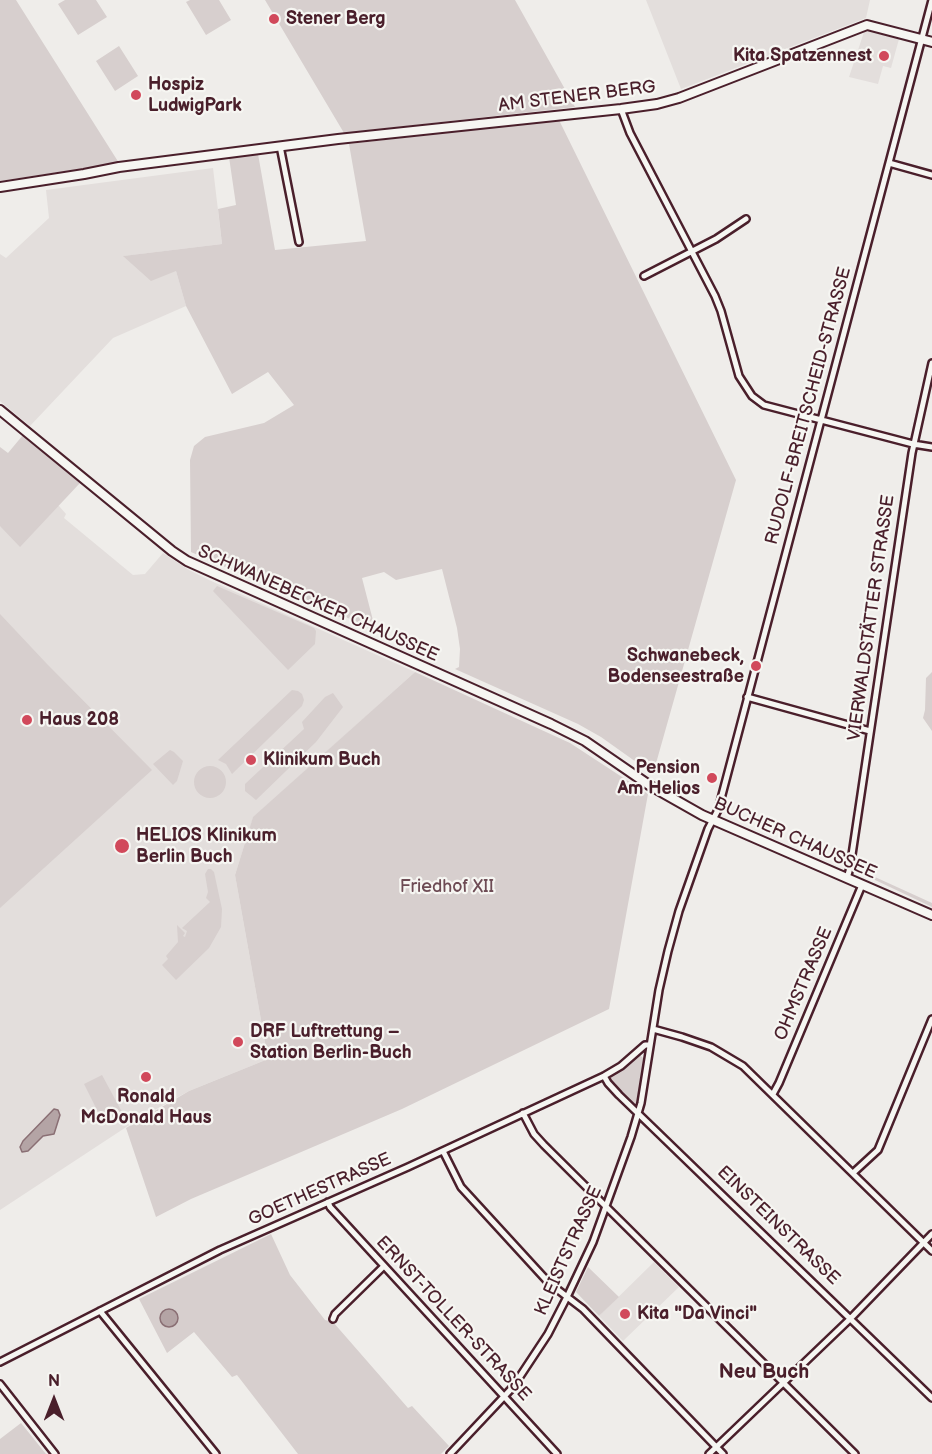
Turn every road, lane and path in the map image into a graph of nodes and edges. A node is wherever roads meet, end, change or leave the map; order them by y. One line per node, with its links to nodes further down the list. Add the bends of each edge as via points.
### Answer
1 (932, 0): 2 (street, RUDOLF-BREITSCHEID-STRASSE)
2 (921, 40): 3 (main road); 4 (main road, AM STENER BERG, via 865,25 677,99); 6 (street, RUDOLF-BREITSCHEID-STRASSE)
3 (932, 42)
4 (621, 109): 5 (main road, AM STENER BERG); 11 (street, via 630,134)
5 (280, 146): 8 (main road, AM STENER BERG); 10 (street)
6 (889, 163): 7 (street); 15 (street, RUDOLF-BREITSCHEID-STRASSE)
7 (932, 175)
8 (0, 187)
9 (746, 219): 11 (street)
10 (299, 242)
11 (692, 251): 12 (street); 15 (street, via 721,310 739,376 752,396 761,404)
12 (644, 276)
13 (932, 363): 16 (street, VIERWALDSTÄTTER STRASSE)
14 (0, 410): 20 (main road, SCHWANEBECKER CHAUSSEE, via 187,561 576,737)
15 (821, 421): 16 (street); 18 (street, RUDOLF-BREITSCHEID-STRASSE)
16 (914, 444): 17 (street); 19 (street, VIERWALDSTÄTTER STRASSE)
17 (932, 447)
18 (747, 698): 19 (street); 21 (street, RUDOLF-BREITSCHEID-STRASSE)
19 (870, 731): 22 (street, VIERWALDSTÄTTER STRASSE)
20 (649, 785): 21 (main road, BUCHER CHAUSSEE)
21 (713, 819): 22 (main road, BUCHER CHAUSSEE); 26 (street, RUDOLF-BREITSCHEID-STRASSE, via 676,919)
22 (847, 878): 23 (main road, BUCHER CHAUSSEE)
23 (862, 885): 24 (main road, BUCHER CHAUSSEE); 31 (street, OHMSTRASSE)
24 (932, 915)
25 (932, 1019): 27 (street)
26 (653, 1029): 29 (street, KLEISTSTRASSE); 31 (street, via 711,1047 743,1066)
27 (925, 1036): 28 (street); 35 (street, via 878,1150)
28 (932, 1039)
29 (650, 1045): 30 (street, GOETHESTRASSE); 33 (street, KLEISTSTRASSE)
30 (604, 1076): 32 (street, GOETHESTRASSE); 33 (street, EINSTEINSTRASSE)
31 (773, 1094): 35 (street)
32 (523, 1113): 34 (street, GOETHESTRASSE); 37 (street, via 539,1140)
33 (639, 1113): 37 (street, KLEISTSTRASSE); 44 (street, EINSTEINSTRASSE)
34 (443, 1151): 36 (street, GOETHESTRASSE); 42 (street, via 461,1187 549,1283)
35 (854, 1173): 39 (street)
36 (328, 1202): 41 (street, ERNST-TOLLER-STRASSE); 43 (street, GOETHESTRASSE, via 220,1250)
37 (607, 1207): 42 (street, KLEISTSTRASSE); 47 (street)
38 (932, 1234): 39 (street)
39 (924, 1243): 40 (street); 44 (street)
40 (932, 1251)
41 (384, 1266): 45 (street); 49 (street, ERNST-TOLLER-STRASSE)
42 (567, 1297): 49 (street, KLEISTSTRASSE, via 548,1334); 51 (street)
43 (100, 1311): 46 (street, GOETHESTRASSE); 53 (street)
44 (851, 1318): 47 (street); 50 (street, EINSTEINSTRASSE)
45 (333, 1319)
46 (0, 1362)
47 (784, 1383): 51 (street); 58 (street)
48 (0, 1384): 52 (street)
49 (504, 1396): 54 (street, KLEISTSTRASSE); 55 (street, ERNST-TOLLER-STRASSE)
50 (932, 1398)
51 (716, 1447): 56 (street); 57 (street)
52 (55, 1454)
53 (216, 1454)
54 (450, 1454)
55 (557, 1454)
56 (709, 1454)
57 (723, 1454)
58 (855, 1454)

